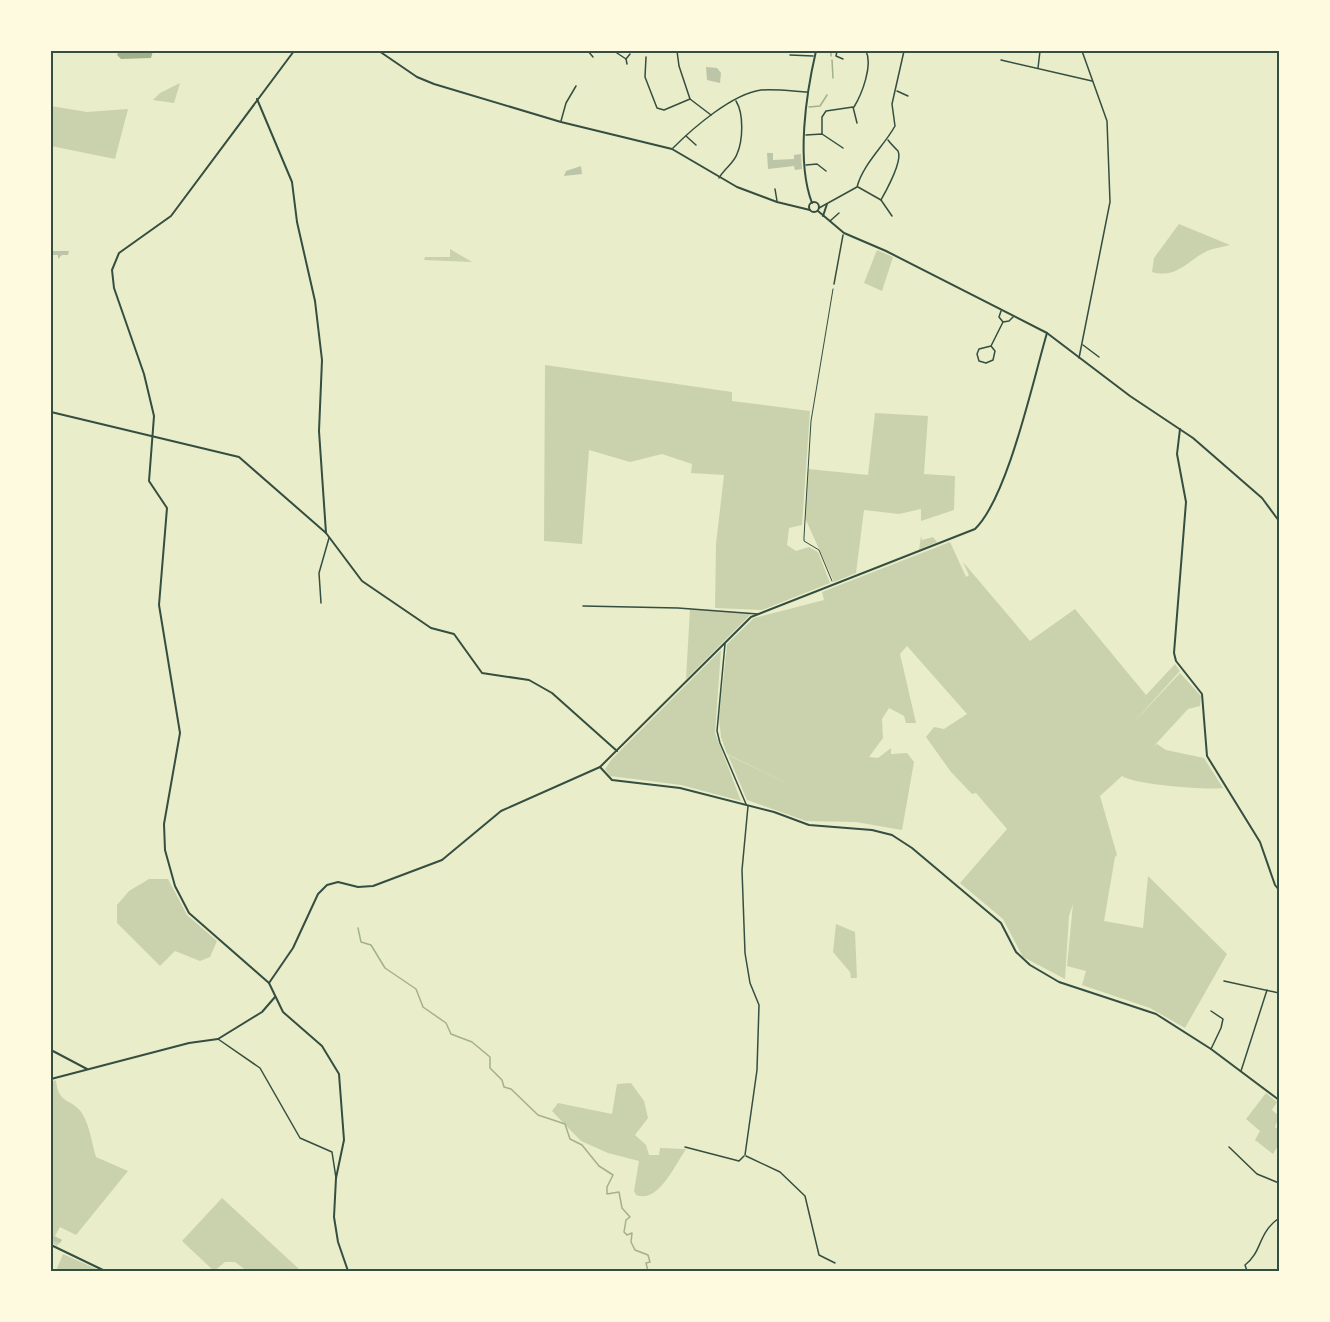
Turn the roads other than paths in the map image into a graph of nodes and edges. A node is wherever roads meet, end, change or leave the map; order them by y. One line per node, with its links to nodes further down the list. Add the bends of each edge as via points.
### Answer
1 (294, 51): 33 (street)
2 (380, 51): 38 (street, via 434,84)
3 (614, 51): 23 (street)
4 (677, 51): 34 (street)
5 (816, 51): 19 (street)
6 (837, 51): 24 (street, via 836,56)
7 (866, 51): 36 (street, via 860,99)
8 (904, 51): 30 (street)
9 (908, 51): 16 (street)
10 (1040, 51): 27 (street)
11 (1047, 51): 12 (street)
12 (1054, 51): 13 (street); 20 (street)
13 (1063, 51)
14 (1083, 51): 28 (street)
15 (591, 52): 21 (street)
16 (913, 52)
17 (630, 54): 23 (street)
18 (790, 55): 19 (street)
19 (815, 56): 31 (street)
20 (1054, 56)
21 (593, 57)
22 (646, 57): 34 (street, via 645,77 657,108 664,110)
23 (626, 58): 26 (street)
24 (843, 59)
25 (1001, 60): 27 (street)
26 (627, 64)
27 (1038, 69): 28 (street)
28 (1093, 81): 68 (street, via 1107,121 1110,202)
29 (576, 87): 38 (street, via 566,102)
30 (896, 91): 32 (street); 43 (street, via 892,104 896,126)
31 (807, 92): 35 (street, via 759,90); 41 (street)
32 (908, 96)
33 (257, 99): 74 (street, via 167,220 125,248 113,263 114,288 153,409); 76 (street, via 292,182 315,301 322,360 319,431)
34 (690, 99): 37 (street)
35 (735, 100): 37 (street); 49 (street, via 740,107 738,152)
36 (853, 107): 39 (street); 40 (street, via 826,111)
37 (711, 115): 42 (street)
38 (561, 122): 46 (street)
39 (857, 123)
40 (822, 134): 41 (street); 45 (street)
41 (805, 135): 47 (street)
42 (686, 136): 44 (street); 46 (street)
43 (887, 140): 50 (street, via 863,170); 52 (street, via 898,151 899,158)
44 (696, 146)
45 (843, 148)
46 (672, 149): 49 (street)
47 (806, 165): 48 (street, via 817,164); 54 (street)
48 (826, 171)
49 (719, 178): 53 (street)
50 (857, 187): 52 (street); 55 (street)
51 (775, 189): 53 (street)
52 (881, 200): 60 (street)
53 (777, 202): 57 (street)
54 (812, 203): 56 (street, via 818,204); 57 (street)
55 (826, 204): 56 (street); 59 (street)
56 (819, 209): 57 (street); 59 (street)
57 (810, 210)
58 (839, 213): 61 (street)
59 (823, 216): 61 (street)
60 (892, 216)
61 (829, 222): 62 (street)
62 (843, 233): 63 (street); 64 (street, via 886,250)
63 (834, 284)
64 (1001, 310): 65 (street); 66 (street, via 999,317)
65 (1013, 316): 66 (street); 67 (street)
66 (1003, 322): 69 (street)
67 (1047, 333): 71 (street); 80 (street, via 1001,484 982,522 967,533)
68 (1082, 345): 70 (street); 71 (street)
69 (992, 346): 69 (street, via 993,360 979,360 979,349)
70 (1099, 357)
71 (1079, 358): 73 (street)
72 (51, 412): 74 (street)
73 (1180, 429): 75 (street, via 1254,491); 85 (street, via 1176,454 1186,502 1174,653 1202,694 1207,756 1260,842)
74 (153, 438): 76 (street, via 239,458); 87 (street, via 149,481 167,515 159,605 180,734 164,824 165,850 174,886 189,913)
75 (1279, 521)
76 (326, 533): 77 (street)
77 (329, 538): 78 (street, via 319,573); 82 (street, via 362,581 431,628 454,634 482,673 529,680)
78 (321, 603)
79 (583, 606): 80 (street)
80 (759, 614): 81 (street)
81 (724, 644): 82 (street); 84 (street, via 717,731)
82 (617, 751): 83 (street)
83 (600, 767): 84 (street, via 612,780 680,788); 87 (street, via 501,812 442,860 373,886 358,887 344,882 321,889 293,948)
84 (747, 805): 93 (street, via 809,825 892,835 1001,923 1016,952 1030,965 1059,982 1155,1014); 103 (street, via 742,870 746,953 750,983 759,1005 757,1070)
85 (1279, 890)
86 (1224, 981): 88 (street)
87 (269, 983): 90 (street)
88 (1267, 990): 89 (street); 97 (street)
89 (1279, 993)
90 (275, 997): 92 (street, via 262,1012); 104 (street, via 283,1012 322,1046 339,1074 345,1127)
91 (1211, 1011): 93 (street, via 1221,1016 1223,1024)
92 (218, 1039): 96 (street); 104 (street, via 260,1068 300,1138 332,1152)
93 (1211, 1049): 97 (street)
94 (51, 1050): 95 (street)
95 (76, 1064): 96 (street); 98 (street)
96 (87, 1069): 98 (street)
97 (1240, 1071): 100 (street)
98 (74, 1073): 99 (street)
99 (51, 1079)
100 (1279, 1100)
101 (685, 1147): 103 (street, via 739,1161)
102 (1229, 1147): 105 (street, via 1257,1174)
103 (745, 1155): 109 (street, via 780,1172 804,1196 819,1255)
104 (336, 1178): 111 (street, via 335,1226)
105 (1279, 1185): 106 (street)
106 (1279, 1207)
107 (1279, 1218): 112 (street, via 1266,1227 1256,1252 1245,1264)
108 (51, 1245): 110 (street)
109 (835, 1263)
110 (105, 1271)
111 (348, 1271)
112 (1247, 1271)

